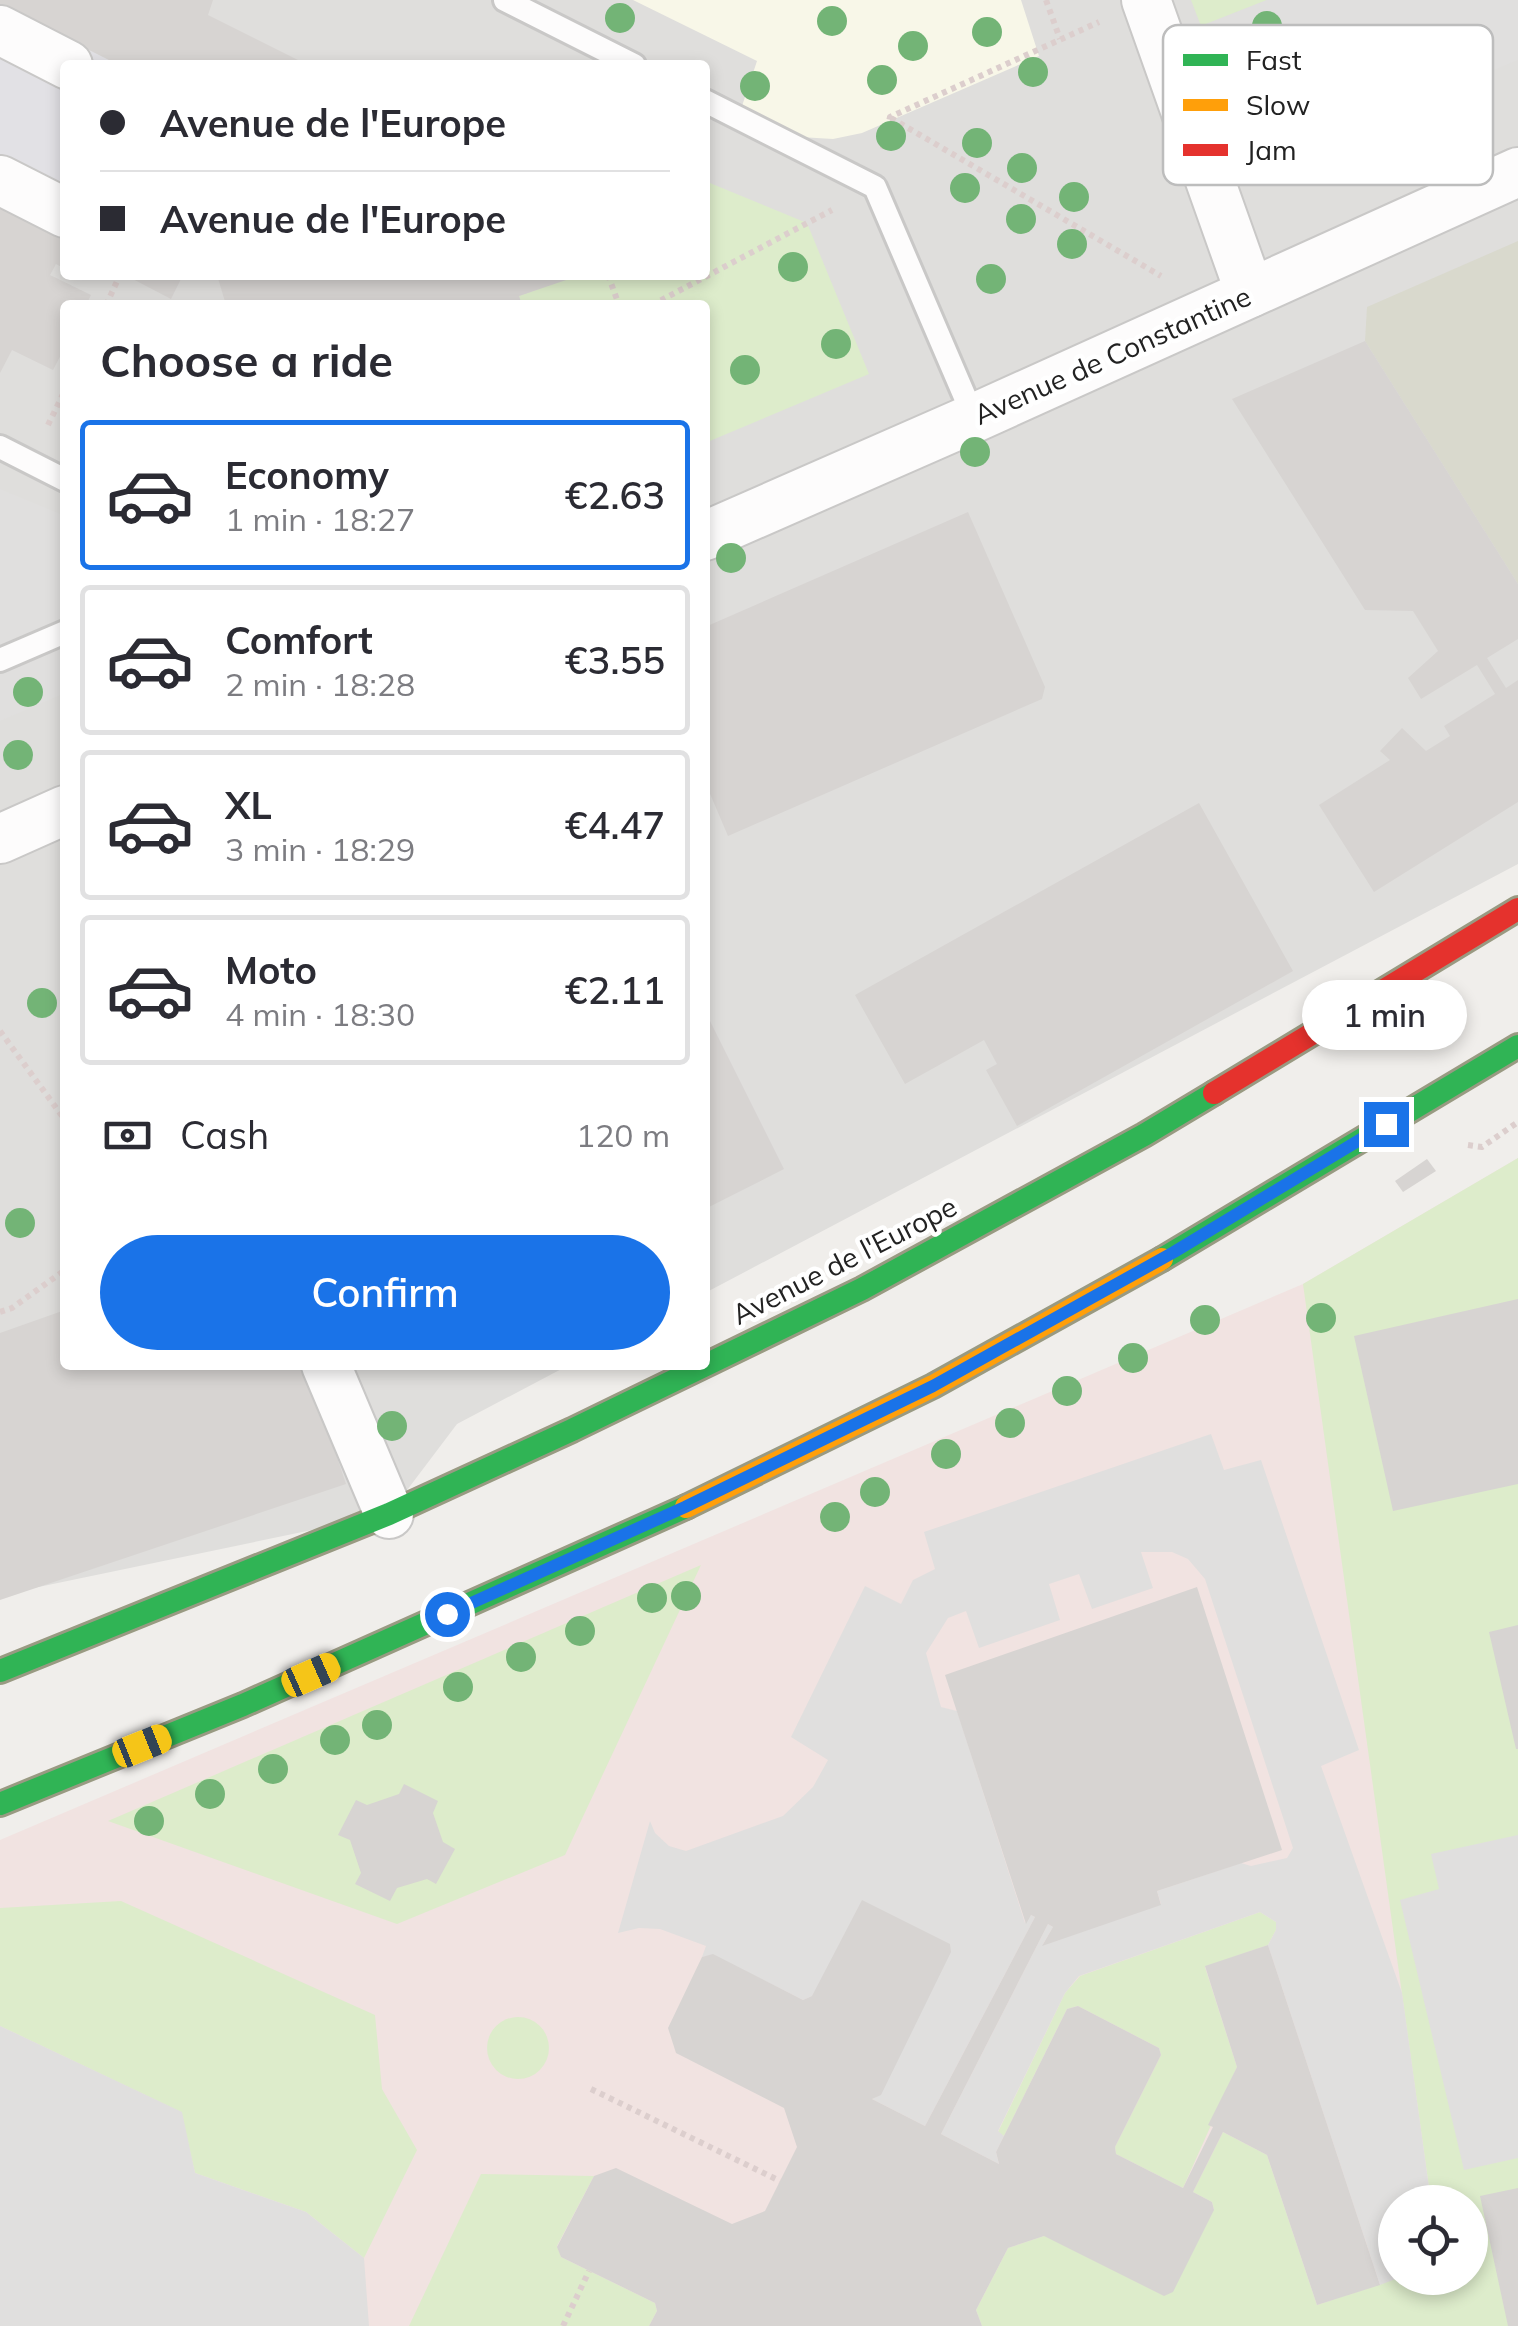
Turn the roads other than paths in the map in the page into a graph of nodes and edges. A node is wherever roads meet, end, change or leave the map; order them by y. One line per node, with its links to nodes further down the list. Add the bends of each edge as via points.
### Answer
1 (505, 0): 5 (lane)
2 (1146, 0): 4 (street)
3 (0, 30): 6 (street)
4 (1163, 59)
5 (624, 60)
6 (60, 61)
7 (710, 104): 15 (lane, via 874,187)
8 (1518, 172): 10 (street, Avenue de Constantine)
9 (0, 180): 13 (street)
10 (1493, 183)
11 (1200, 185): 14 (street)
12 (1489, 185): 14 (street, Avenue de Constantine)
13 (60, 211)
14 (1233, 300): 15 (street, Avenue de Constantine)
15 (974, 418): 18 (street, Avenue de Constantine)
16 (0, 447): 17 (lane)
17 (60, 477)
18 (710, 534)
19 (60, 634): 20 (lane)
20 (0, 660)
21 (60, 812): 22 (street)
22 (0, 838)
23 (1518, 909): 26 (main road, Avenue de l'Europe, via 1144,1135)
24 (1518, 1046): 25 (main road)
25 (1496, 1068): 31 (main road, via 933,1386 367,1650)
26 (710, 1362)
27 (328, 1370): 29 (street)
28 (695, 1370): 29 (main road, Avenue de l'Europe)
29 (389, 1514): 30 (main road, Avenue de l'Europe)
30 (0, 1671)
31 (0, 1804)

